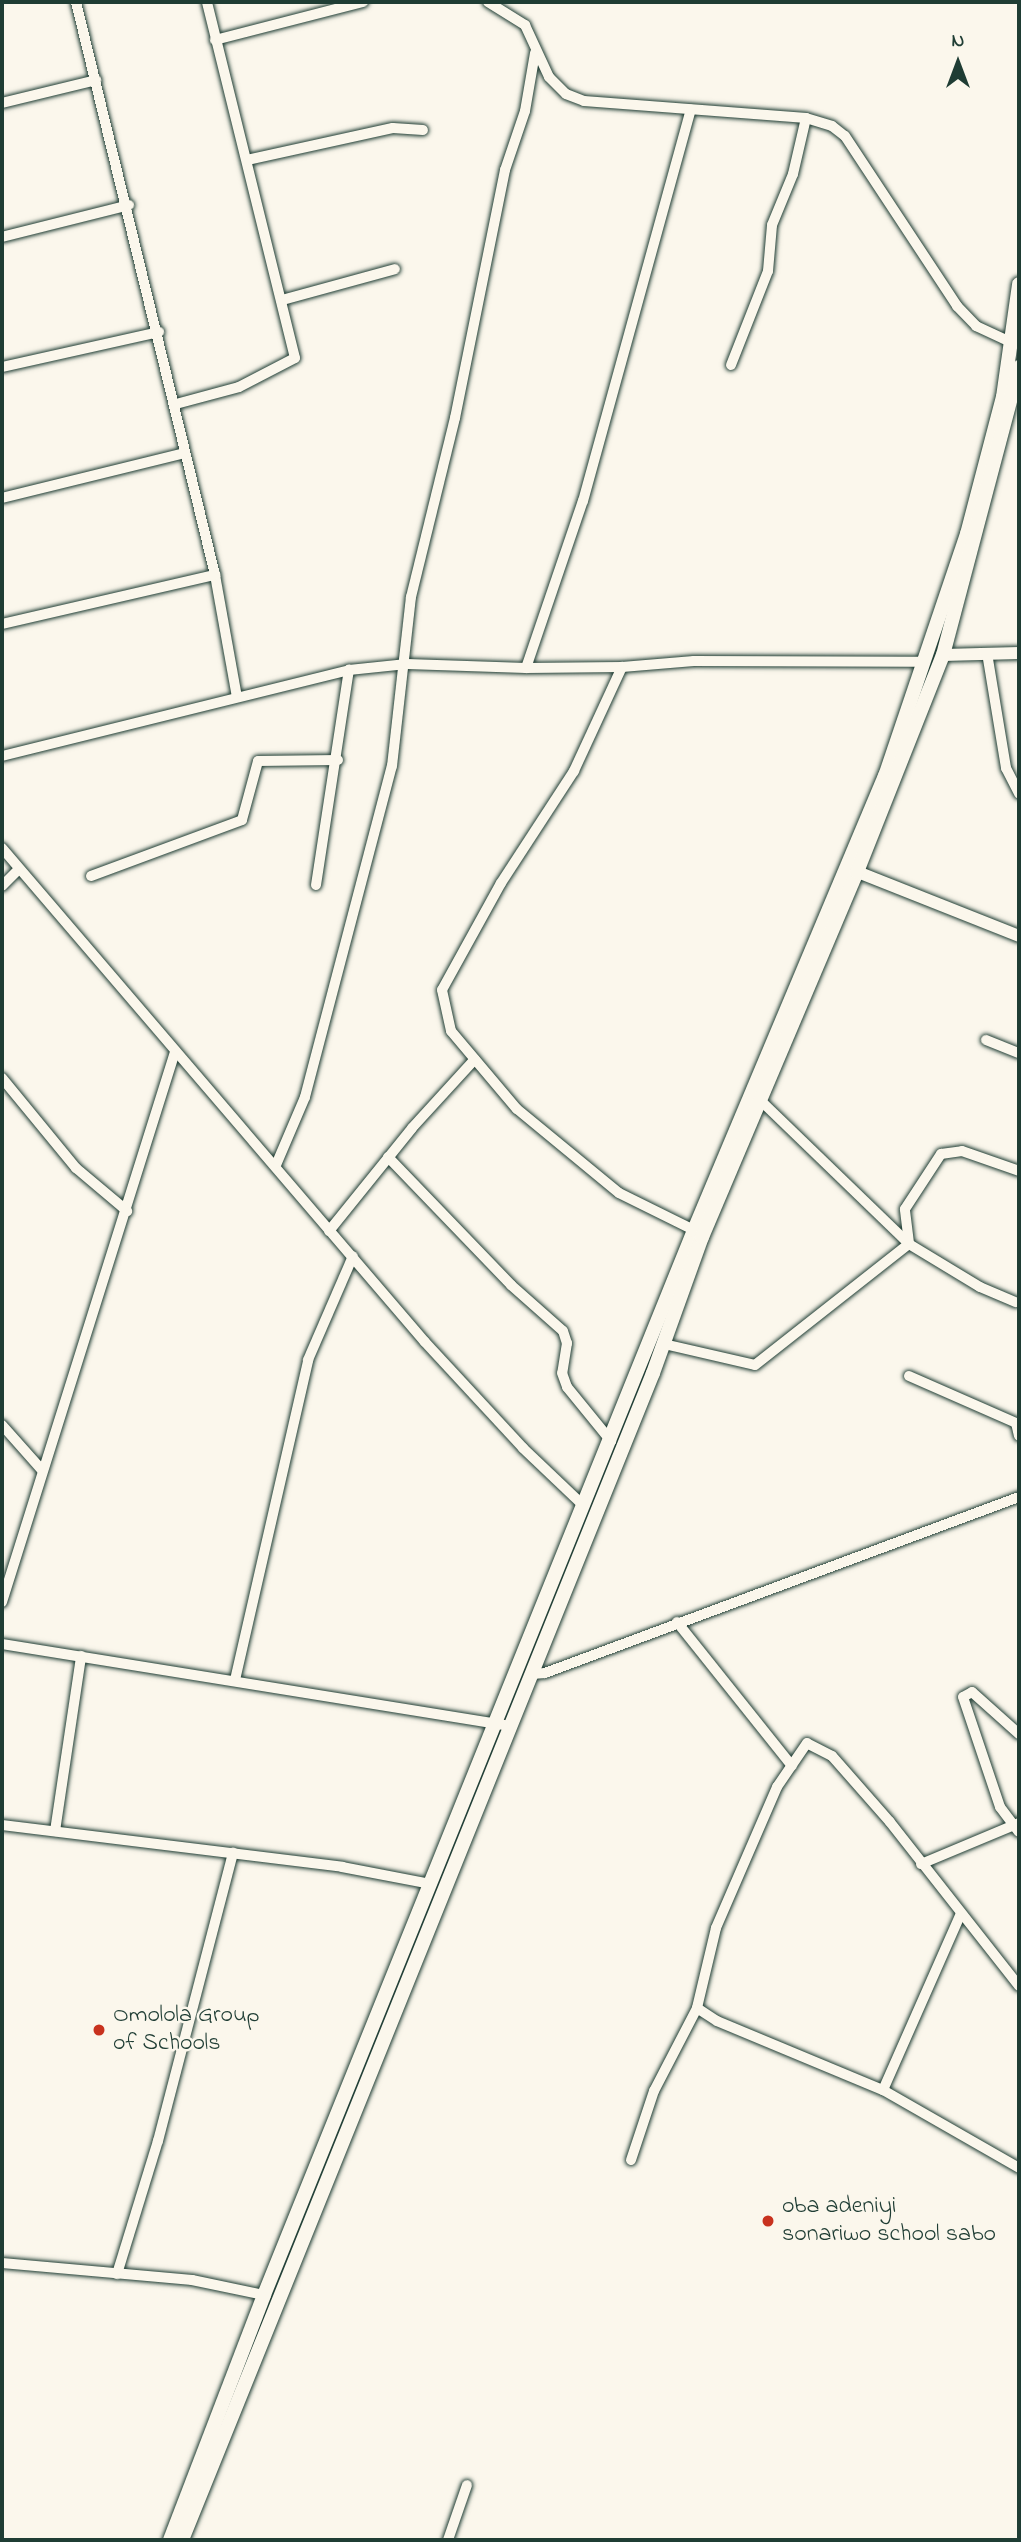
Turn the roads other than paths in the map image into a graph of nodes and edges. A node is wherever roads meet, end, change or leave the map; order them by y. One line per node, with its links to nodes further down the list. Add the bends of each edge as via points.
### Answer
1 (76, 2): 7 (street)
2 (207, 2): 5 (street)
3 (363, 2): 5 (street)
4 (488, 2): 6 (street, via 525,25)
5 (215, 40): 12 (street)
6 (536, 53): 9 (street, via 556,86 584,101); 32 (street, via 525,111 505,170 455,418 411,597)
7 (96, 80): 8 (street); 13 (street)
8 (2, 103)
9 (691, 110): 10 (street); 34 (street, via 583,502)
10 (806, 118): 19 (street, via 822,121 845,136 957,306 976,326); 20 (street, via 793,174 772,225 768,271)
11 (423, 130): 12 (street, via 393,128)
12 (247, 160): 17 (street)
13 (129, 205): 14 (street); 18 (street)
14 (2, 237)
15 (395, 269): 17 (street)
16 (1019, 284): 19 (main road)
17 (282, 300): 23 (street, via 295,348 295,358 288,365 239,387)
18 (159, 332): 21 (street); 23 (street)
19 (1010, 342): 31 (main road, via 1003,397 967,534)
20 (731, 365)
21 (2, 367)
22 (1019, 367): 30 (main road)
23 (176, 404): 24 (street)
24 (186, 453): 25 (street); 26 (street)
25 (2, 498)
26 (215, 575): 27 (street); 36 (street)
27 (2, 624)
28 (987, 653): 29 (street); 30 (street); 39 (street, via 1006,768)
29 (1019, 653)
30 (943, 655): 42 (main road)
31 (925, 662): 33 (street, via 694,661); 42 (main road)
32 (407, 664): 34 (street); 35 (street); 54 (street, via 392,766 369,862 305,1097)
33 (622, 667): 34 (street); 50 (street, via 575,771 501,883 444,984 451,1031)
34 (526, 668)
35 (349, 670): 36 (street); 38 (street)
36 (237, 697): 37 (street)
37 (2, 756)
38 (338, 760): 43 (street, via 258,761 242,820); 44 (street)
39 (1019, 794)
40 (2, 848): 41 (street)
41 (19, 869): 45 (street); 48 (street)
42 (851, 870): 46 (street); 52 (main road); 57 (main road)
43 (91, 876)
44 (316, 885)
45 (2, 886)
46 (1019, 936)
47 (986, 1040): 49 (street)
48 (175, 1052): 54 (street); 56 (street)
49 (1019, 1053)
50 (475, 1059): 53 (street); 57 (street, via 517,1110 579,1165 619,1193)
51 (2, 1079): 56 (street, via 76,1168)
52 (760, 1100): 59 (street); 62 (main road, via 702,1237)
53 (388, 1157): 58 (street); 66 (street, via 563,1331 567,1343 562,1373 567,1387)
54 (276, 1165): 58 (street)
55 (1019, 1171): 59 (street, via 962,1151 941,1154 905,1209)
56 (127, 1211): 67 (street)
57 (694, 1230): 66 (main road)
58 (329, 1231): 60 (street)
59 (909, 1244): 61 (street, via 980,1287); 62 (street, via 755,1364)
60 (353, 1256): 69 (street, via 425,1342); 75 (street, via 308,1360)
61 (1016, 1302)
62 (664, 1344): 74 (main road)
63 (909, 1377): 65 (street, via 1016,1423)
64 (2, 1425): 67 (street)
65 (1019, 1436)
66 (611, 1441): 69 (main road)
67 (42, 1471): 70 (street)
68 (1019, 1497): 71 (street)
69 (584, 1506): 76 (main road)
70 (2, 1602)
71 (677, 1622): 74 (street); 78 (street)
72 (2, 1644): 73 (street)
73 (81, 1656): 75 (street); 81 (street)
74 (531, 1674): 76 (main road)
75 (235, 1680): 76 (street)
76 (504, 1724): 84 (main road); 96 (main road)
77 (1019, 1734): 80 (street, via 972,1692 963,1697 1000,1807)
78 (792, 1766): 83 (street, via 807,1743 832,1756); 87 (street, via 777,1787 716,1928)
79 (2, 1825): 81 (street)
80 (1017, 1827): 83 (street)
81 (55, 1831): 82 (street)
82 (233, 1853): 84 (street); 92 (street)
83 (921, 1864): 85 (street)
84 (431, 1884): 93 (main road)
85 (961, 1913): 86 (street); 88 (street)
86 (1019, 1986)
87 (697, 2008): 88 (street, via 717,2021); 89 (street, via 654,2091)
88 (883, 2090): 90 (street)
89 (631, 2160)
90 (1019, 2168)
91 (2, 2263): 92 (street)
92 (117, 2274): 93 (street, via 192,2280)
93 (264, 2295): 95 (main road)
94 (467, 2485): 97 (street)
95 (170, 2540)
96 (182, 2540)
97 (448, 2540)

